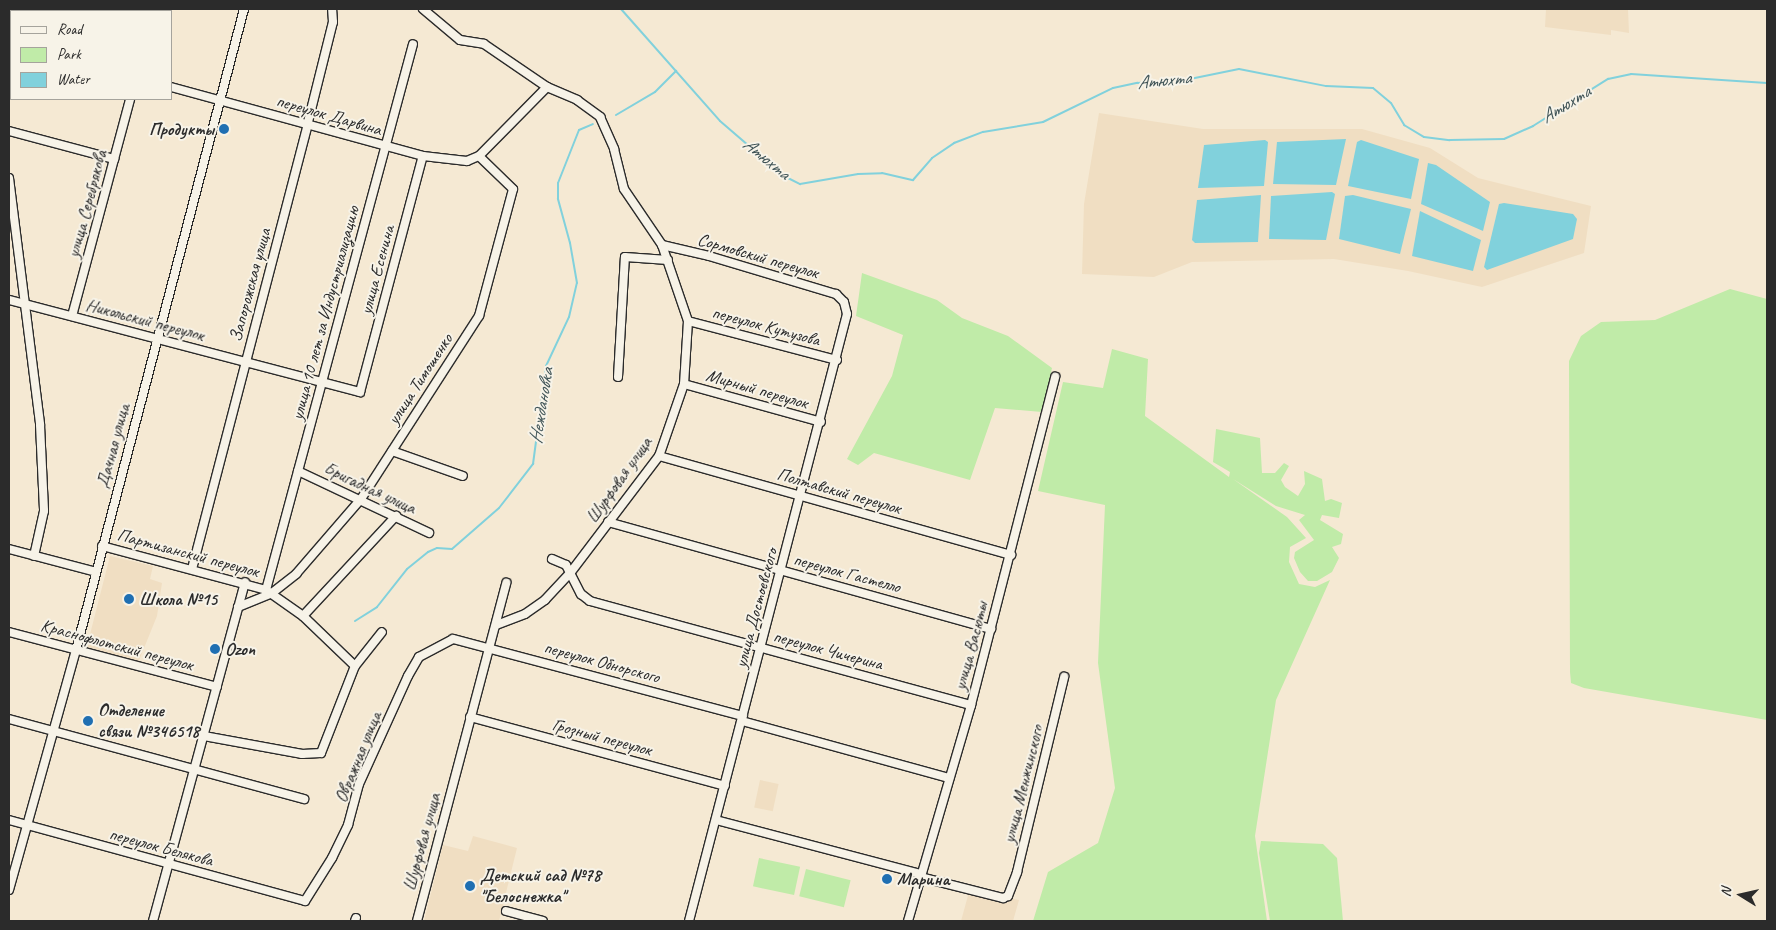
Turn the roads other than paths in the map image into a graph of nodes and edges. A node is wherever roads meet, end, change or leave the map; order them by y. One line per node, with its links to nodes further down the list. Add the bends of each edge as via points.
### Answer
1 (244, 9): 7 (street, Дачная улица)
2 (332, 9): 9 (street, Запорожская улица, via 333,22)
3 (423, 9): 6 (street, via 460,40 484,44)
4 (413, 44): 11 (street, улица 10 лет за Индустриализацию)
5 (172, 87): 7 (street, переулок Дарвина)
6 (547, 87): 13 (street); 18 (street, Шурфовая улица, via 577,100 600,118 614,149 624,189)
7 (221, 99): 9 (street, переулок Дарвина); 25 (street, Дачная улица)
8 (130, 100): 14 (street, улица Серебрякова)
9 (307, 126): 11 (street, переулок Дарвина); 27 (street, Запорожская улица)
10 (9, 131): 14 (street)
11 (386, 147): 12 (street, переулок Дарвина); 30 (street, улица 10 лет за Индустриализацию)
12 (423, 156): 13 (street, переулок Дарвина, via 467,161); 32 (street, улица Есенина)
13 (479, 156): 34 (street, улица Тимошенко, via 513,189 486,295 479,316)
14 (114, 159): 23 (street, улица Серебрякова)
15 (9, 178): 16 (street)
16 (11, 215): 17 (street); 22 (street)
17 (9, 226)
18 (662, 245): 19 (street, Шурфовая улица); 21 (street, Сормовский переулок, via 836,294)
19 (668, 260): 24 (street, Шурфовая улица); 28 (street, via 625,257)
20 (9, 300): 22 (street, Никольский переулок)
21 (844, 302): 26 (street, улица Достоевского, via 847,314)
22 (24, 304): 23 (street, Никольский переулок); 46 (street, via 40,425 44,511)
23 (72, 316): 25 (street, Никольский переулок)
24 (688, 321): 26 (street, переулок Кутузова); 31 (street, Шурфовая улица)
25 (157, 338): 27 (street, Никольский переулок); 43 (street, Дачная улица)
26 (837, 360): 33 (street, улица Достоевского)
27 (245, 362): 30 (street, Никольский переулок); 48 (street, Запорожская улица)
28 (618, 377)
29 (1055, 377): 45 (street, улица Васюты)
30 (322, 382): 32 (street, Никольский переулок); 36 (street, улица 10 лет за Индустриализацию)
31 (684, 384): 33 (street, Мирный переулок); 35 (street, Шурфовая улица)
32 (360, 392)
33 (821, 422): 38 (street, улица Достоевского)
34 (392, 451): 37 (street); 39 (street, улица Тимошенко)
35 (659, 456): 38 (street, Полтавский переулок); 41 (street, Шурфовая улица)
36 (298, 471): 39 (street, Бригадная улица); 54 (street, улица 10 лет за Индустриализацию)
37 (463, 476)
38 (800, 495): 45 (street, Полтавский переулок); 49 (street, улица Достоевского)
39 (361, 499): 40 (street, Бригадная улица); 54 (street, улица Тимошенко, via 296,574)
40 (396, 516): 42 (street, Бригадная улица); 56 (street)
41 (608, 522): 49 (street, переулок Гастелло); 51 (street, Шурфовая улица)
42 (429, 533)
43 (102, 546): 48 (street, Партизанский переулок); 50 (street, Дачная улица)
44 (9, 550): 46 (street)
45 (1011, 555): 58 (street, улица Васюты)
46 (34, 556): 50 (street)
47 (552, 559): 51 (street, via 566,565)
48 (192, 569): 52 (street, Партизанский переулок)
49 (781, 570): 58 (street, переулок Гастелло); 63 (street, улица Достоевского)
50 (96, 572): 64 (street, Дачная улица)
51 (571, 572): 57 (street, Шурфовая улица, via 545,600 525,614); 63 (street, переулок Чичерина, via 581,594 590,601)
52 (245, 582): 54 (street, Партизанский переулок); 55 (street)
53 (506, 583): 57 (street, Шурфовая улица)
54 (269, 591): 55 (street, улица Тимошенко); 56 (street)
55 (238, 607): 67 (street)
56 (303, 616): 65 (street)
57 (496, 625): 62 (street, Шурфовая улица)
58 (991, 628): 68 (street, улица Васюты)
59 (9, 632): 64 (street, Краснофлотский переулок)
60 (382, 632): 65 (street)
61 (453, 639): 62 (street, переулок Обнорского); 84 (street, Овражная улица, via 419,657 408,676 359,784 348,825)
62 (490, 647): 69 (street, Шурфовая улица); 71 (street, переулок Обнорского)
63 (760, 648): 68 (street, переулок Чичерина); 71 (street, улица Достоевского)
64 (76, 650): 67 (street, Краснофлотский переулок); 72 (street, Дачная улица)
65 (355, 666): 73 (street, via 321,754 302,754)
66 (1064, 677): 82 (street, улица Менжинского, via 1017,872 1008,896 1003,898)
67 (217, 687): 73 (street)
68 (971, 704): 75 (street, улица Васюты)
69 (470, 717): 76 (street, Грозный переулок); 87 (street, Шурфовая улица)
70 (9, 719): 72 (street)
71 (742, 719): 75 (street, переулок Обнорского); 76 (street, улица Достоевского)
72 (52, 731): 74 (street); 80 (street, Дачная улица)
73 (204, 736): 74 (street)
74 (194, 769): 77 (street); 81 (street)
75 (949, 778): 82 (street, улица Васюты)
76 (725, 786): 79 (street, улица Достоевского)
77 (304, 799)
78 (9, 820): 80 (street, переулок Белякова)
79 (716, 820): 82 (street); 89 (street, улица Достоевского)
80 (27, 826): 81 (street, переулок Белякова); 83 (street, Дачная улица)
81 (168, 866): 84 (street, переулок Белякова); 86 (street)
82 (921, 875): 90 (street, улица Васюты)
83 (9, 890)
84 (305, 901)
85 (506, 911): 88 (street)
86 (153, 921)
87 (417, 921)
88 (543, 921)
89 (689, 921)
90 (908, 921)

